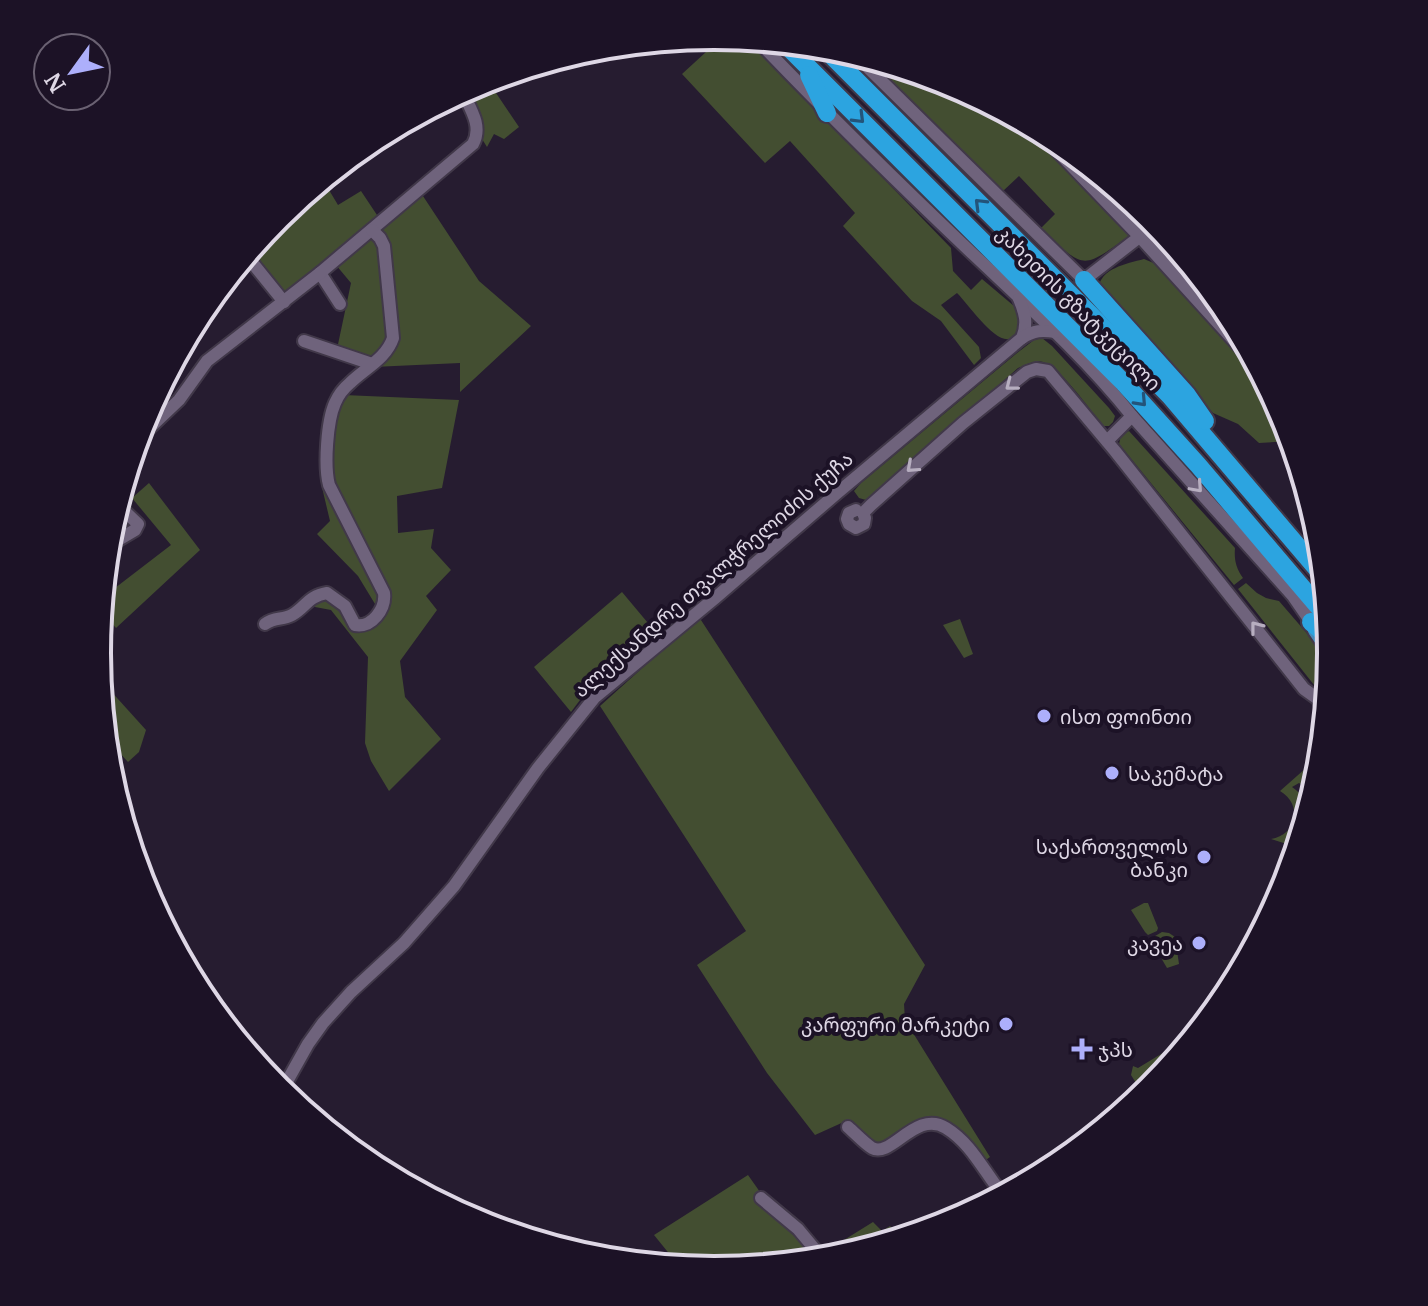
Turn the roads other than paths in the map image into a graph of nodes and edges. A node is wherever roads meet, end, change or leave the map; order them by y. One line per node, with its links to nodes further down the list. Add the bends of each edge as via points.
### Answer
1 (769, 53): 9 (street)
2 (797, 56): 3 (highway, კახეთის გზატკეცილი)
3 (803, 62): 9 (highway); 33 (highway, კახეთის გზატკეცილი, one-way to 33, via 1124,383 1198,465)
4 (840, 64): 7 (highway, კახეთის გზატკეცილი)
5 (851, 67): 7 (highway)
6 (872, 71): 16 (street)
7 (859, 83): 29 (highway, კახეთის გზატკეცილი, one-way to 7, via 1150,375)
8 (467, 103): 11 (street, via 478,128 473,144)
9 (827, 113): 17 (street)
10 (1079, 173): 13 (street)
11 (372, 230): 15 (street); 24 (street, via 384,246 393,338 383,357)
12 (1145, 233): 13 (street)
13 (1140, 237): 16 (street); 20 (street)
14 (254, 264): 18 (street)
15 (320, 273): 18 (street); 19 (street)
16 (1084, 280): 29 (highway, via 1187,395)
17 (1016, 293): 21 (street); 22 (street, via 1026,317)
18 (284, 302): 26 (street, via 207,361)
19 (340, 304)
20 (1218, 324)
21 (1056, 332): 22 (street, via 1030,332); 25 (street)
22 (1022, 338): 28 (street, ალექსანდრე თვალჭრელიძის ქუჩა)
23 (304, 341): 24 (street)
24 (372, 364): 35 (street, via 335,403 326,474 385,600 362,626 355,625 345,606 327,593)
25 (1132, 416): 27 (street); 34 (street, one-way to 34)
26 (158, 420)
27 (1107, 441): 28 (street, one-way to 28, via 1048,371 1036,369 856,513); 36 (street, one-way to 27)
28 (836, 494): 37 (street, ალექსანდრე თვალჭრელიძის ქუჩა, via 595,697 454,886 323,1023)
29 (1264, 505): 32 (highway, კახეთის გზატკეცილი)
30 (128, 514): 31 (street, via 138,524)
31 (123, 537)
32 (1309, 560)
33 (1316, 616)
34 (1316, 617)
35 (265, 624)
36 (1315, 697)
37 (288, 1079)
38 (848, 1127): 39 (street, via 873,1149 882,1150 913,1129 934,1123 975,1154)
39 (996, 1185)
40 (761, 1198): 41 (street)
41 (813, 1247)

